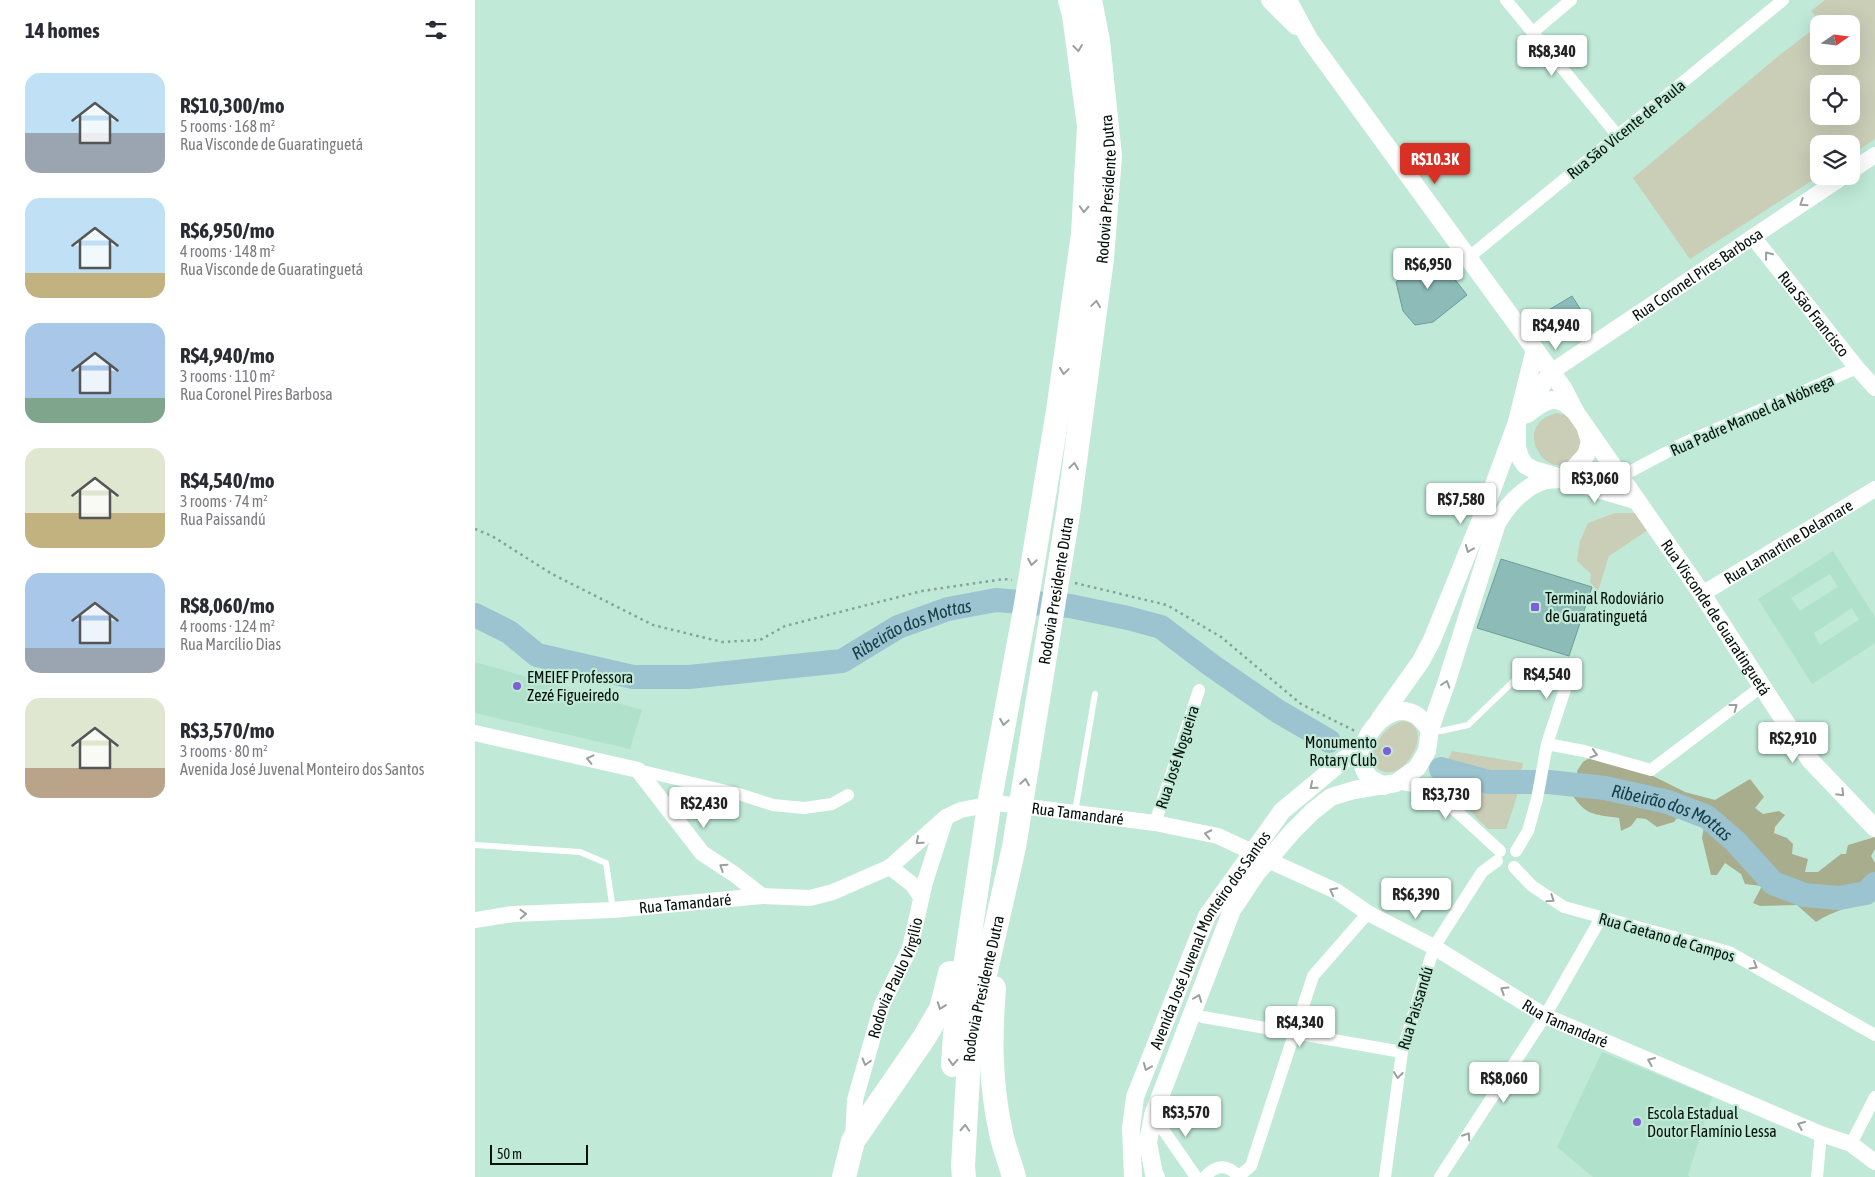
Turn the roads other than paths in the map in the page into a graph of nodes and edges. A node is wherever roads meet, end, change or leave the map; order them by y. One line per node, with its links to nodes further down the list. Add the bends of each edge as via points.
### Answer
1 (1069, 0): 44 (highway, Rodovia Presidente Dutra, one-way to 44, via 1074,15 1089,126 1083,234 1058,411)
2 (1090, 0): 46 (highway, Rodovia Presidente Dutra, one-way to 2, via 1068,514 1102,259 1110,156 1098,42)
3 (1269, 0): 9 (main road, Rua Visconde de Guaratinguetá)
4 (1288, 0): 9 (main road, Rua Visconde de Guaratinguetá)
5 (1506, 0): 8 (street)
6 (1571, 0): 8 (street)
7 (1782, 0): 10 (street, Rua São Vicente de Paula)
8 (1533, 32): 10 (street)
9 (1309, 39): 15 (main road, Rua Visconde de Guaratinguetá)
10 (1618, 136): 15 (street, Rua São Vicente de Paula)
11 (1875, 155): 12 (street)
12 (1860, 165)
13 (1831, 185): 14 (street, Rua Coronel Pires Barbosa, one-way to 14)
14 (1753, 237): 17 (street, Rua São Francisco, one-way to 14); 18 (street, Rua Coronel Pires Barbosa)
15 (1468, 258): 16 (main road, Rua Visconde de Guaratinguetá)
16 (1535, 349): 18 (main road, Rua Visconde de Guaratinguetá); 21 (main road)
17 (1857, 368): 19 (street, Rua São Francisco); 22 (street, Rua Padre Manoel da Nóbrega, via 1684,443)
18 (1551, 372): 20 (main road, Rua Visconde de Guaratinguetá); 21 (main road)
19 (1875, 388)
20 (1580, 420): 21 (main road, via 1567,403 1554,399 1542,402); 22 (main road, Rua Visconde de Guaratinguetá); 23 (main road, via 1590,442 1586,455)
21 (1517, 422): 23 (main road, via 1517,447 1525,465); 32 (main road, one-way to 32, via 1432,640)
22 (1620, 477): 25 (main road, Rua Visconde de Guaratinguetá)
23 (1564, 479): 25 (main road); 33 (main road, one-way to 23, via 1497,523 1511,502 1535,484)
24 (1873, 495): 26 (street, Rua Lamartine Delamare)
25 (1635, 500): 26 (main road, Rua Visconde de Guaratinguetá)
26 (1702, 594): 29 (main road, Rua Visconde de Guaratinguetá)
27 (1573, 665): 36 (street)
28 (1521, 674): 33 (lane, via 1468,725 1441,731)
29 (1761, 687): 36 (street, one-way to 29, via 1651,770); 43 (main road, Rua Visconde de Guaratinguetá, one-way to 43, via 1809,760)
30 (1199, 690): 42 (street, Rua José Nogueira)
31 (1095, 694): 40 (lane)
32 (1379, 720): 33 (main road, via 1393,712 1402,712 1416,715); 35 (main road)
33 (1430, 729): 38 (main road, via 1427,751 1417,768)
34 (475, 733): 37 (street, one-way to 34)
35 (1366, 740): 38 (main road, via 1360,756 1362,766 1369,777); 48 (main road, Avenida José Juvenal Monteiro dos Santos, one-way to 48, via 1282,811)
36 (1547, 744): 47 (street, via 1528,831)
37 (638, 770): 39 (street, via 773,805 804,808 832,804); 52 (street, one-way to 37, via 701,853)
38 (1390, 784): 48 (main road, Avenida José Juvenal Monteiro dos Santos, via 1331,797); 49 (street, via 1432,789)
39 (849, 795)
40 (1075, 814): 41 (street, Rua Tamandaré, via 996,803 961,810); 42 (street, Rua Tamandaré)
41 (946, 818): 50 (street, Rua Tamandaré, one-way to 50); 53 (street, Rodovia Paulo Virgílio)
42 (1155, 823): 48 (street, Rua Tamandaré, one-way to 42, via 1218,836)
43 (1875, 828)
44 (983, 840): 67 (highway, one-way to 67, via 941,1009); 72 (highway, Rodovia Presidente Dutra, one-way to 72, via 955,1034)
45 (475, 845): 54 (lane, via 580,852 606,863)
46 (1015, 847): 73 (highway, Rodovia Presidente Dutra, one-way to 46, via 970,1041); 74 (highway, via 996,967 991,1037 993,1082 1001,1133)
47 (1516, 851): 49 (street, via 1506,847); 51 (street, via 1519,861)
48 (1260, 856): 55 (street, Rua Tamandaré, one-way to 48, via 1336,892); 65 (main road, Avenida José Juvenal Monteiro dos Santos, one-way to 48, via 1232,910 1256,874); 75 (main road, Avenida José Juvenal Monteiro dos Santos, one-way to 75, via 1207,916 1135,1097 1131,1128)
49 (1498, 856): 51 (street, via 1504,869); 58 (street, Rua Paissandú, via 1482,872)
50 (890, 867): 52 (street, Rua Tamandaré, via 833,892 810,898); 53 (street, via 913,885)
51 (1514, 867): 56 (street, Rua Caetano de Campos, one-way to 56, via 1532,886 1564,907)
52 (762, 896): 54 (street, Rua Tamandaré)
53 (921, 897): 67 (street, Rodovia Paulo Virgílio, one-way to 67, via 910,948 883,1005 855,1100)
54 (613, 910): 57 (street, Rua Tamandaré, one-way to 54, via 513,914)
55 (1367, 913): 58 (street, Rua Tamandaré); 61 (street, via 1313,976)
56 (1601, 918): 59 (street); 62 (street, Rua Caetano de Campos, one-way to 62, via 1729,952)
57 (475, 920)
58 (1434, 947): 59 (street, Rua Tamandaré, one-way to 58); 63 (street, Rua Paissandú)
59 (1545, 1016): 66 (street, Rua Tamandaré, one-way to 59); 80 (street, one-way to 59)
60 (1203, 1017): 61 (street)
61 (1294, 1033): 63 (street); 79 (street, via 1251,1166)
62 (1875, 1036)
63 (1401, 1052): 70 (street, Rua Paissandú, one-way to 70)
64 (1875, 1097): 68 (street)
65 (1153, 1115): 76 (main road, Avenida José Juvenal Monteiro dos Santos, via 1149,1143); 77 (street)
66 (1821, 1134): 68 (street, Rua Tamandaré); 81 (street)
67 (853, 1141): 71 (highway)
68 (1851, 1144): 69 (street, Rua Tamandaré)
69 (1875, 1162)
70 (1388, 1175)
71 (844, 1177)
72 (948, 1177)
73 (964, 1177)
74 (1014, 1177)
75 (1133, 1177)
76 (1156, 1177)
77 (1196, 1177)
78 (1205, 1177): 79 (street, via 1212,1169 1221,1166 1231,1169)
79 (1239, 1177)
80 (1440, 1177)
81 (1817, 1177)

